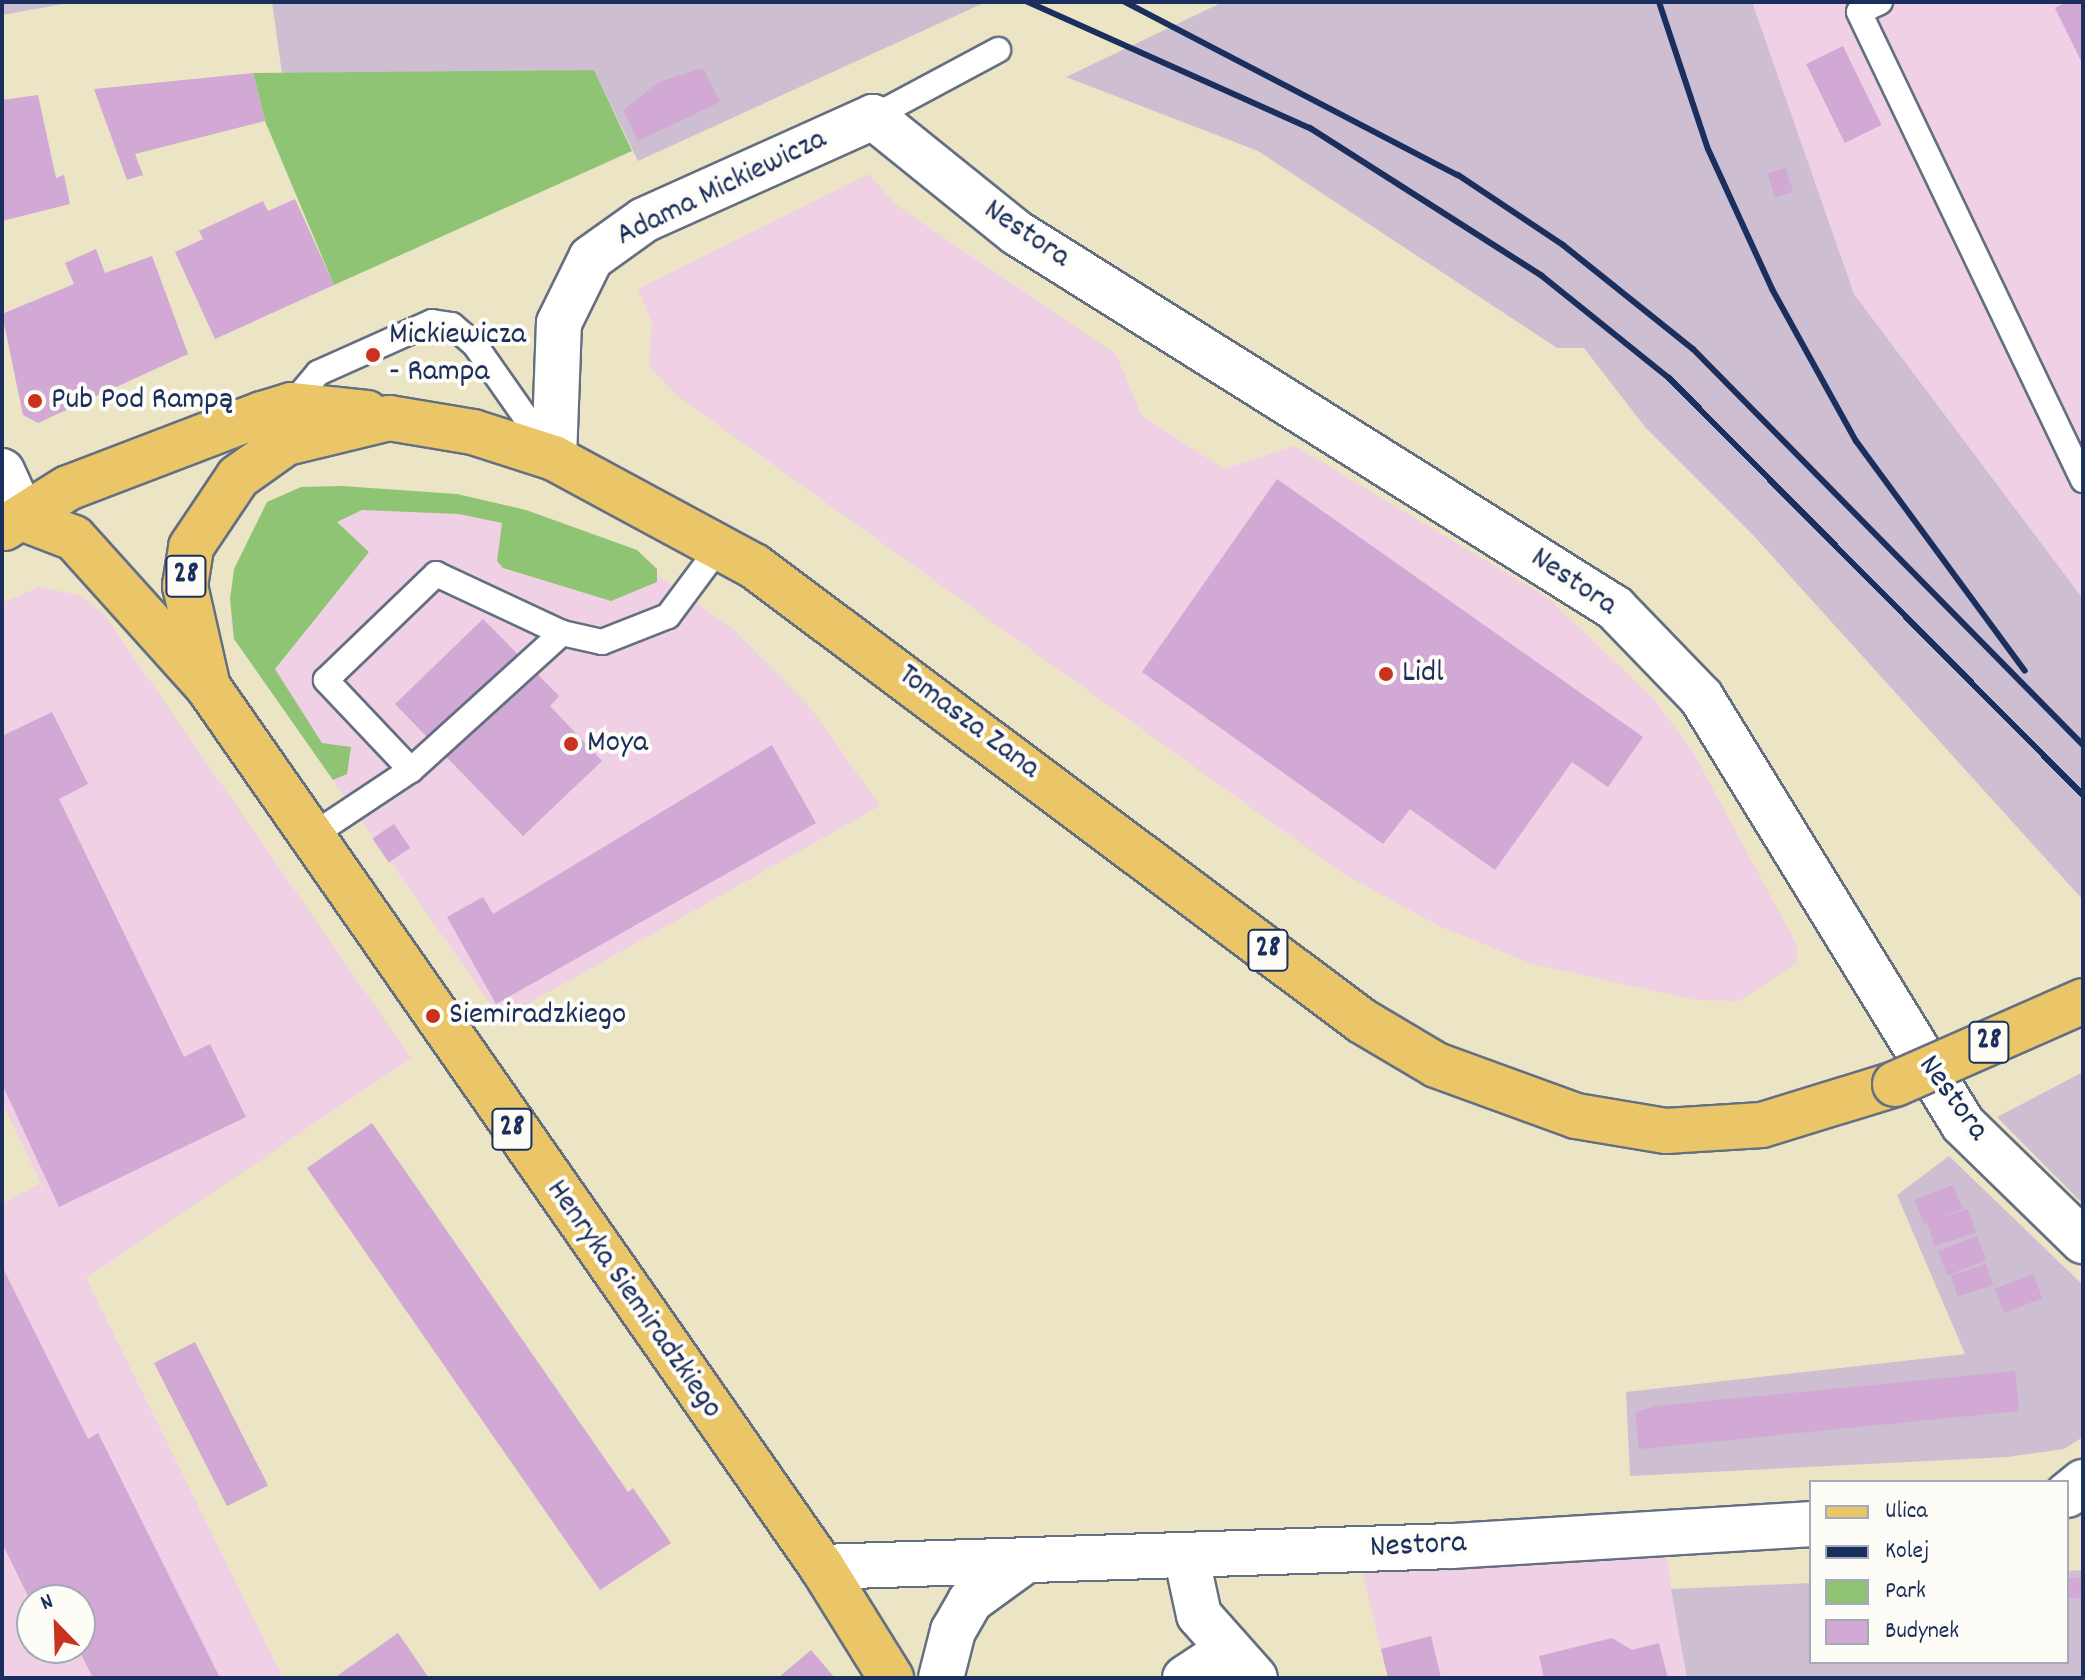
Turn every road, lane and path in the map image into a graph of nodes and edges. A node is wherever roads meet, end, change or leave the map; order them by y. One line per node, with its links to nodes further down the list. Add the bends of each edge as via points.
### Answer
1 (1880, 2): 8 (lane, via 1859,12)
2 (998, 50): 3 (lane, Adama Mickiewicza)
3 (873, 117): 6 (street, Adama Mickiewicza, via 644,220 591,258 559,323); 16 (street, Nestora, via 1017,233 1615,608 1701,697 1963,1124)
4 (291, 405): 5 (main road, 28); 6 (lane, via 318,373 432,322 452,325 475,345); 9 (main road, 28, via 68,488)
5 (389, 418): 6 (main road, Tomasza Zana / 28); 12 (main road, Tomasza Zana / 28, via 286,443 238,477 210,515 191,547 185,586)
6 (554, 458): 10 (main road, Tomasza Zana / 28)
7 (2, 471): 9 (street)
8 (2083, 480)
9 (13, 524): 12 (main road, via 74,538)
10 (721, 545): 11 (lane, via 680,605 650,628 602,642); 15 (main road, Tomasza Zana / 28, bridge, via 1362,1021 1436,1065 1576,1116 1666,1131 1762,1125 1895,1084)
11 (562, 633): 13 (lane); 13 (lane, via 436,574 326,680)
12 (208, 687): 14 (main road, Henryka Siemiradzkiego / 28)
13 (411, 770): 14 (lane)
14 (310, 837): 20 (main road, Henryka Siemiradzkiego / 28)
15 (2083, 1001)
16 (2083, 1241)
17 (1809, 1524): 18 (street, Nestora)
18 (1186, 1555): 19 (street, Nestora); 21 (street, via 1196,1606)
19 (1025, 1561): 20 (street, Nestora); 23 (street, via 970,1601 953,1631)
20 (822, 1567): 22 (main road, Henryka Siemiradzkiego / 28)
21 (1241, 1664): 24 (street)
22 (891, 1678)
23 (941, 1678)
24 (1185, 1678)

